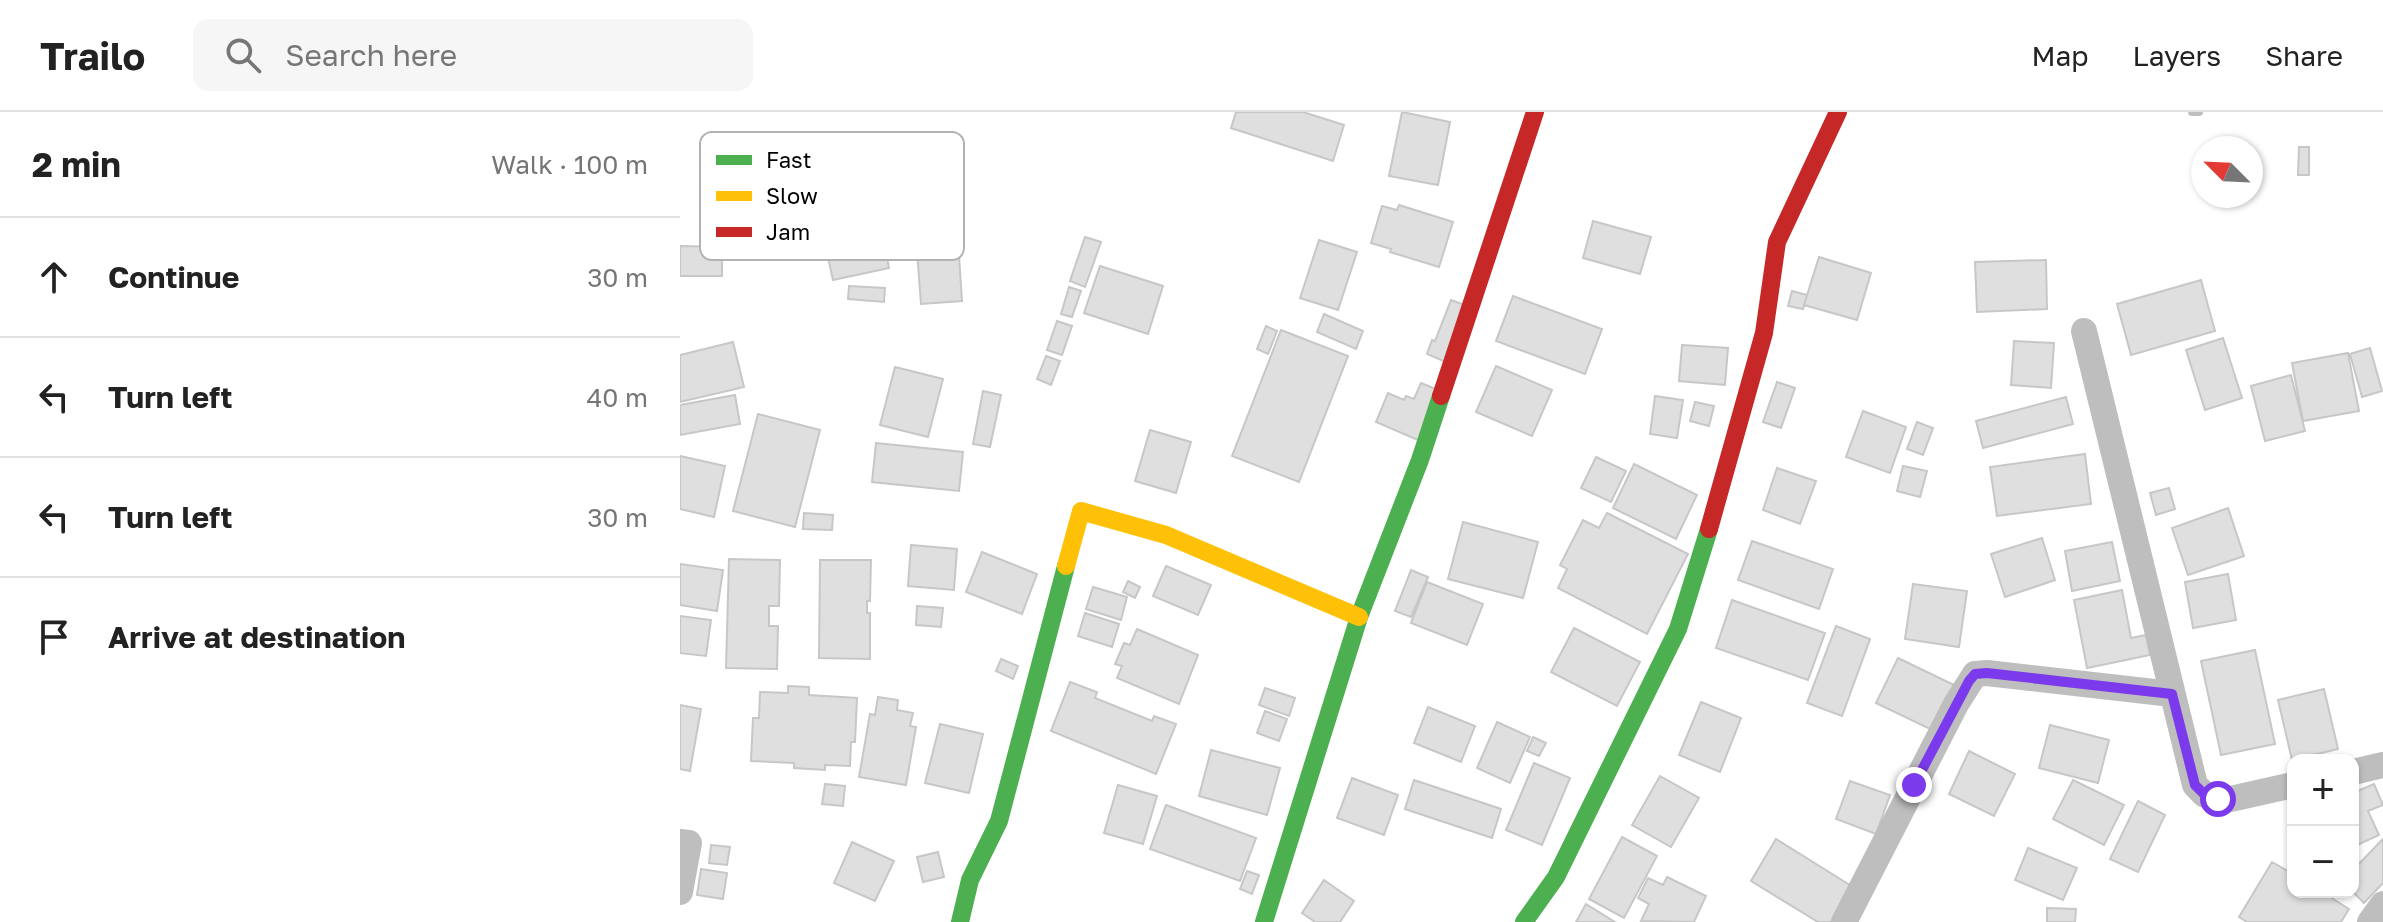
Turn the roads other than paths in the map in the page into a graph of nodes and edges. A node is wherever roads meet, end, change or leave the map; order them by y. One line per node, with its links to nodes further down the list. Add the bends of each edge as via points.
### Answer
1 (1535, 112): 4 (street, via 1420,460)
2 (1838, 112): 14 (street, via 1777,242 1764,333 1678,629 1556,877)
3 (2084, 331): 5 (street)
4 (1359, 617): 12 (street, via 1166,535 1081,511 999,821 970,880); 13 (street)
5 (2172, 694): 8 (street, via 2195,785 2205,795 2226,800); 15 (street, via 1975,674)
6 (2383, 765): 7 (street)
7 (2359, 771)
8 (2287, 786)
9 (680, 842): 10 (street, via 689,843)
10 (680, 892)
11 (2383, 904): 16 (street)
12 (960, 922)
13 (1264, 922)
14 (1524, 922)
15 (1844, 922)
16 (2370, 922)

